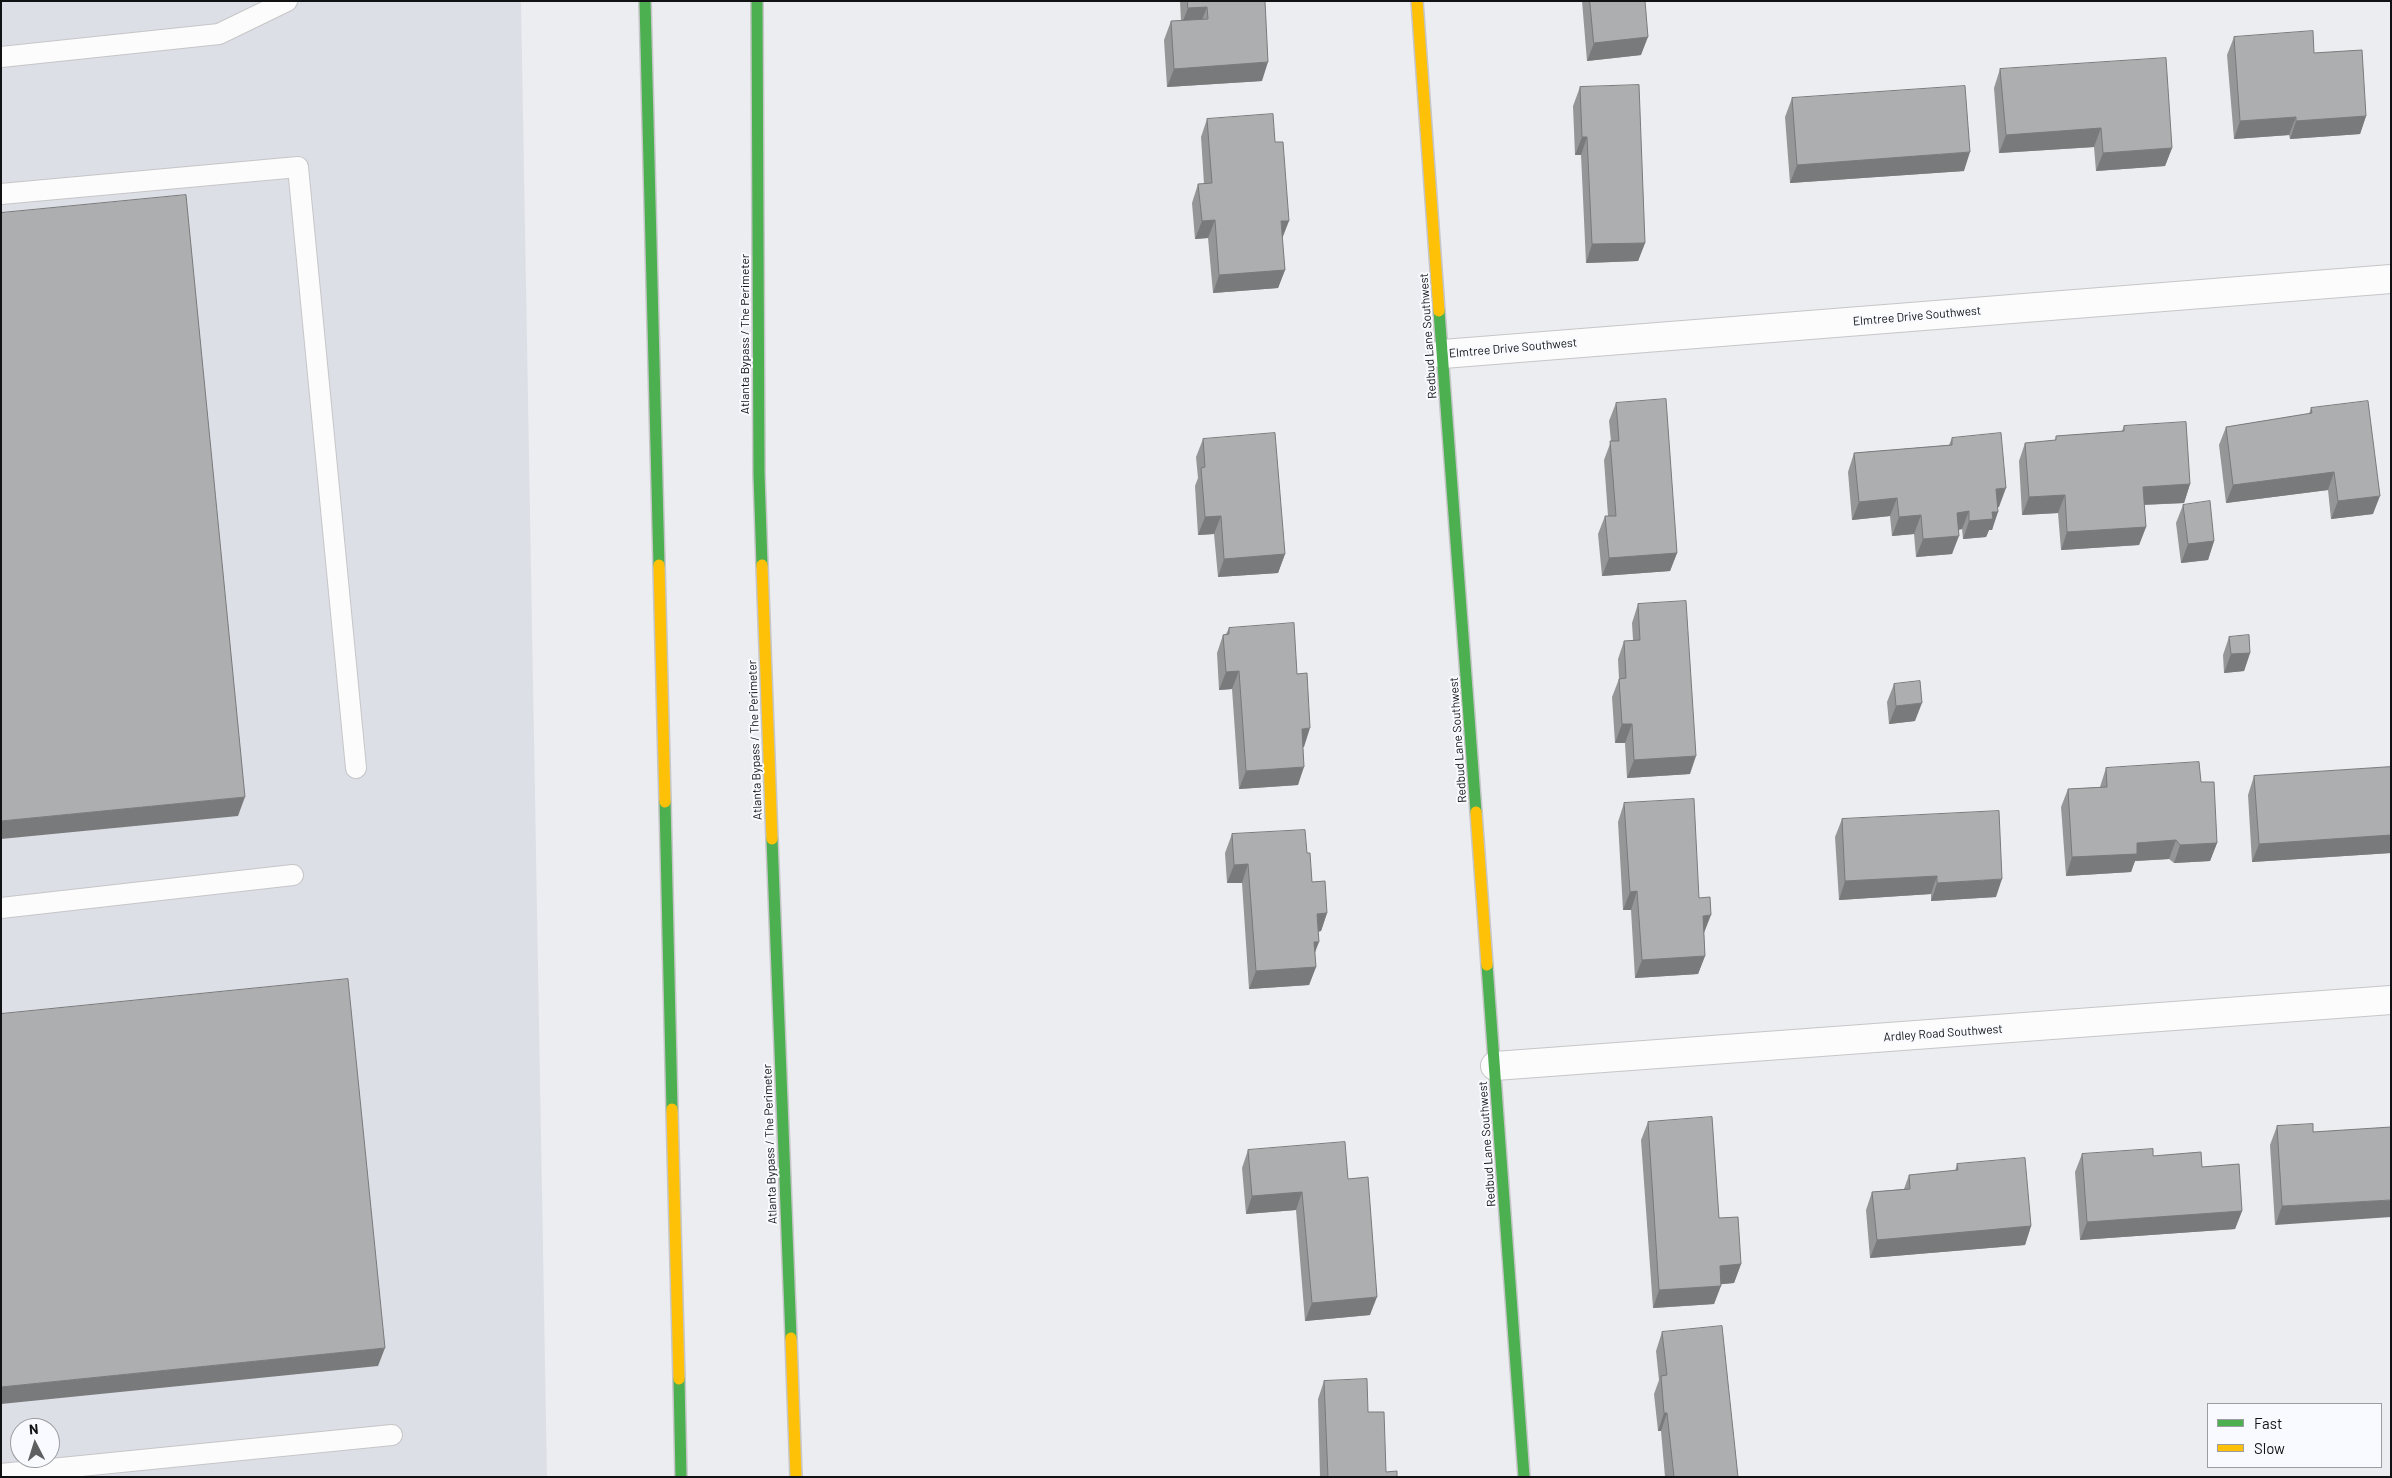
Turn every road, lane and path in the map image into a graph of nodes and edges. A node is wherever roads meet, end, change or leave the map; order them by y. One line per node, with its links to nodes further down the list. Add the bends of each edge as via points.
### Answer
1 (287, 1): 5 (lane, via 219,34)
2 (645, 1): 16 (main road)
3 (756, 1): 17 (main road, Atlanta Bypass / The Perimeter, via 759,474)
4 (1418, 1): 8 (main road, Redbud Lane Southwest)
5 (1, 57)
6 (1, 194): 9 (lane, via 298,167)
7 (2391, 279): 8 (street, Elmtree Drive Southwest)
8 (1443, 354): 13 (main road, Redbud Lane Southwest)
9 (356, 768)
10 (293, 874): 11 (lane)
11 (1, 908)
12 (2391, 1000): 13 (street, Ardley Road Southwest)
13 (1495, 1066): 18 (main road, Redbud Lane Southwest)
14 (392, 1435): 15 (lane)
15 (1, 1474)
16 (681, 1477)
17 (796, 1477)
18 (1524, 1477)

